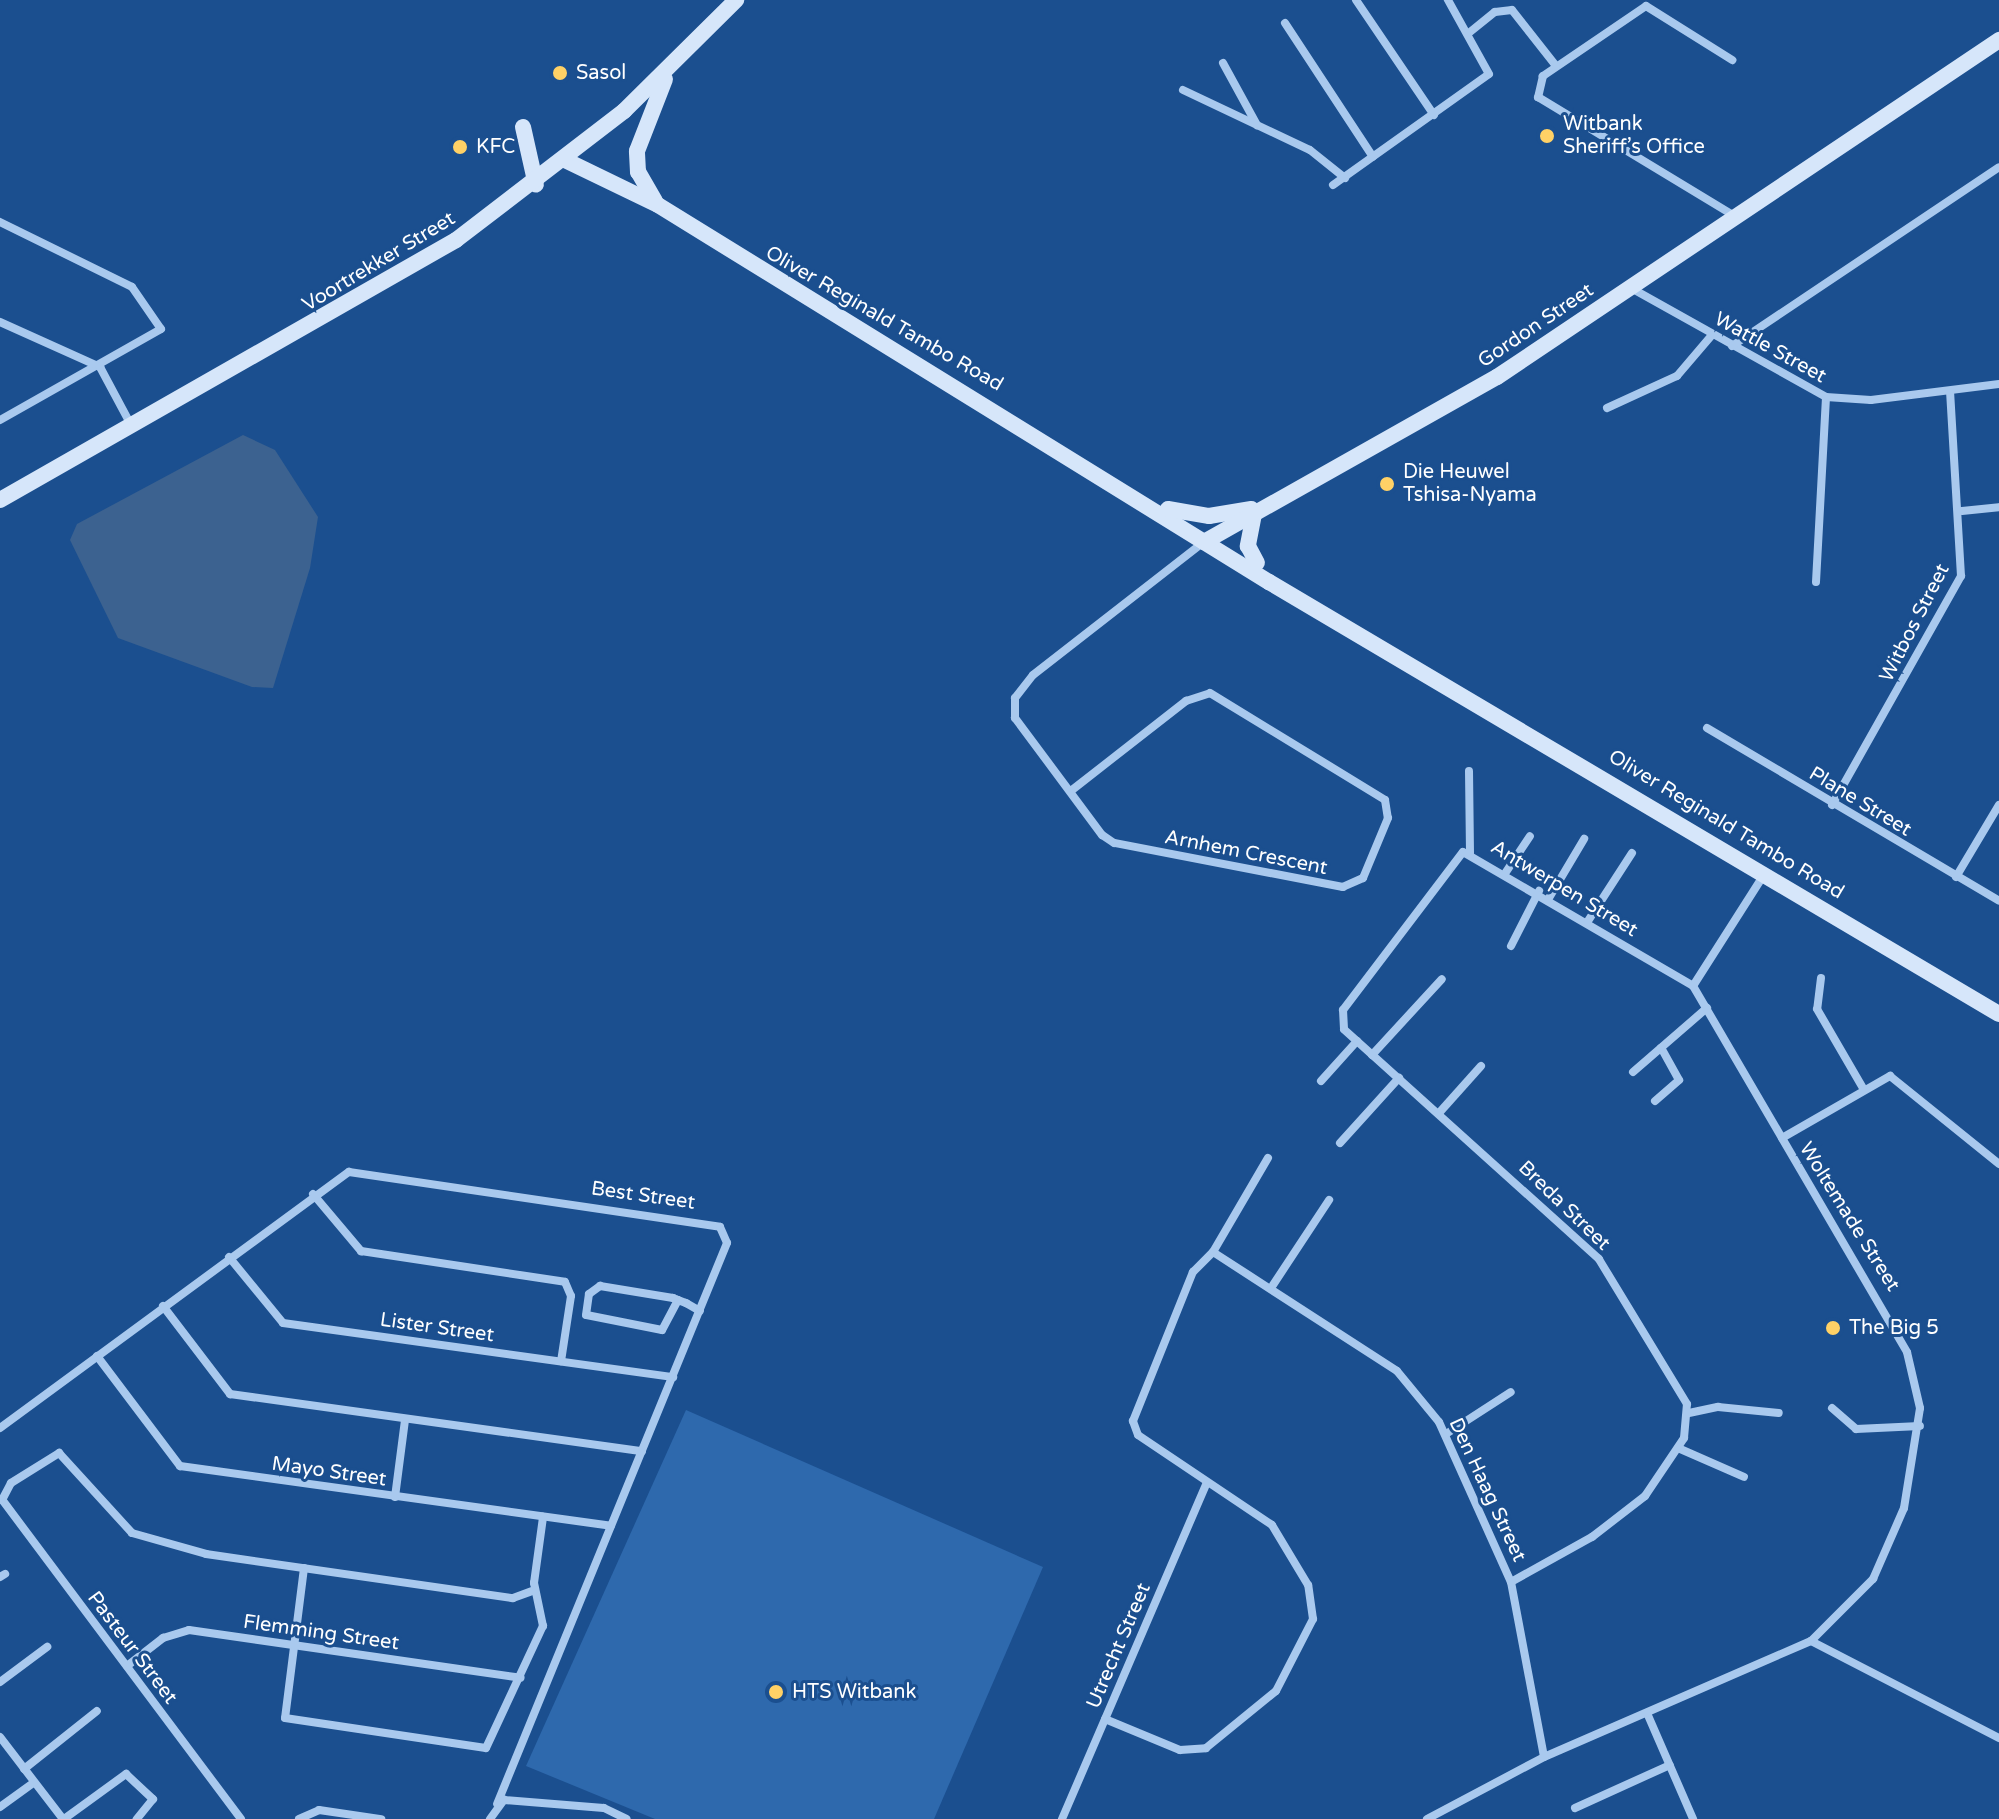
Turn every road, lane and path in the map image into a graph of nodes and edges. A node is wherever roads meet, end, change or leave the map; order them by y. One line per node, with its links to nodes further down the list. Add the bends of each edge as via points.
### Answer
1 (736, 0): 11 (main road, Voortrekker Street)
2 (1356, 0): 13 (street)
3 (1448, 0): 6 (street)
4 (1646, 2): 8 (street); 10 (street)
5 (1285, 23): 16 (street)
6 (1470, 32): 10 (street, via 1495,12 1512,10); 13 (street, via 1489,74)
7 (1999, 40): 23 (main road, Gordon Street)
8 (1732, 60)
9 (1223, 63): 14 (street)
10 (1556, 66): 23 (street, via 1539,82 1541,101)
11 (667, 74): 17 (main road, Voortrekker Street); 22 (main road, via 636,162)
12 (1183, 90): 14 (street)
13 (1434, 115): 16 (street)
14 (1257, 125): 19 (street)
15 (523, 127): 20 (main road)
16 (1373, 157): 19 (street)
17 (565, 160): 20 (main road, Voortrekker Street); 22 (main road, Oliver Reginald Tambo Road)
18 (1999, 167): 28 (street)
19 (1345, 178): 21 (street)
20 (536, 185): 35 (main road, Voortrekker Street, via 305,330)
21 (1333, 185)
22 (658, 205): 37 (main road, Oliver Reginald Tambo Road)
23 (1737, 217): 25 (main road, Gordon Street)
24 (0, 222): 29 (street, via 141,294 159,335)
25 (1631, 287): 27 (street, Wattle Street); 38 (main road, Gordon Street, via 1497,377)
26 (0, 322): 29 (street)
27 (1712, 335): 28 (street, Wattle Street); 33 (street, via 1677,376)
28 (1732, 346): 32 (street, Wattle Street)
29 (100, 367): 34 (street); 35 (street)
30 (1999, 384): 31 (street, Wattle Street)
31 (1950, 391): 32 (street, Wattle Street); 40 (street, Witbos Street)
32 (1826, 397): 44 (street)
33 (1607, 408)
34 (0, 420)
35 (132, 425): 36 (main road, Voortrekker Street)
36 (0, 500)
37 (1148, 502): 38 (main road, via 1209,516); 42 (main road, Oliver Reginald Tambo Road)
38 (1277, 502): 41 (main road, Gordon Street)
39 (1999, 507): 40 (street)
40 (1962, 511): 50 (street, Witbos Street, via 1961,576)
41 (1254, 514): 42 (main road, Gordon Street); 43 (main road, via 1248,546)
42 (1208, 539): 43 (main road, Oliver Reginald Tambo Road); 45 (main road, Oliver Reginald Tambo Road); 46 (street, Gordon Street, via 1091,637 1033,675)
43 (1257, 563): 45 (main road, Oliver Reginald Tambo Road)
44 (1816, 582)
45 (1431, 673): 57 (main road, Oliver Reginald Tambo Road)
46 (1013, 707): 49 (street, Arnhem Crescent)
47 (1707, 728): 50 (street, Plane Street)
48 (1469, 771): 54 (street)
49 (1072, 790): 49 (street, Arnhem Crescent, via 1202,694 1217,696 1370,787 1389,808 1363,878 1343,887 1114,843)
50 (1832, 805): 58 (street, Plane Street)
51 (1999, 805): 58 (street)
52 (1530, 836): 56 (street)
53 (1584, 839): 60 (street)
54 (1470, 853): 56 (street, Antwerpen Street); 63 (street, Antwerpen Street, via 1450,860)
55 (1632, 853): 62 (street)
56 (1506, 872): 59 (street, Antwerpen Street)
57 (1765, 872): 67 (street); 69 (main road, Oliver Reginald Tambo Road)
58 (1956, 877): 61 (street, Plane Street)
59 (1539, 891): 60 (street, Antwerpen Street); 64 (street)
60 (1549, 898): 62 (street, Antwerpen Street)
61 (1999, 901)
62 (1588, 921): 67 (street, Antwerpen Street)
63 (1405, 934): 70 (street, Breda Street, via 1343,1010 1341,1024)
64 (1511, 946)
65 (1821, 978): 77 (street, via 1817,1009)
66 (1442, 979): 72 (street)
67 (1693, 986): 68 (street, Woltemade Street)
68 (1707, 1008): 71 (street); 80 (street, Woltemade Street)
69 (1999, 1014)
70 (1357, 1041): 72 (street, Breda Street); 76 (street)
71 (1661, 1048): 74 (street); 78 (street, via 1679,1080)
72 (1372, 1055): 75 (street, Breda Street)
73 (1481, 1066): 79 (street)
74 (1633, 1072)
75 (1399, 1078): 79 (street, Breda Street); 81 (street)
76 (1321, 1081)
77 (1863, 1088): 80 (street); 83 (street, via 1885,1076 1904,1082)
78 (1655, 1101)
79 (1439, 1113): 97 (street, Breda Street, via 1599,1259)
80 (1782, 1138): 100 (street, Woltemade Street, via 1904,1345)
81 (1340, 1143)
82 (1268, 1158): 86 (street)
83 (1999, 1164)
84 (313, 1194): 87 (street); 91 (street, Best Street, via 336,1176 363,1172 712,1222 727,1243); 93 (street, via 361,1251 565,1282 571,1296)
85 (1329, 1200): 88 (street)
86 (1213, 1252): 88 (street, Den Haag Street); 106 (street, via 1193,1272 1133,1421 1138,1435)
87 (229, 1257): 90 (street); 93 (street, Lister Street, via 283,1323)
88 (1273, 1285): 102 (street, Den Haag Street, via 1397,1371)
89 (678, 1300): 89 (street, via 600,1286 589,1294 586,1315 662,1330); 91 (street)
90 (163, 1306): 92 (street); 99 (street, via 230,1394)
91 (700, 1311): 94 (street, Best Street)
92 (97, 1356): 101 (street); 108 (street, Mayo Street, via 180,1466)
93 (561, 1361): 94 (street, Lister Street)
94 (673, 1377): 104 (street, Best Street)
95 (1511, 1392): 102 (street)
96 (1832, 1408): 100 (street, via 1856,1429)
97 (1689, 1413): 98 (street, via 1718,1407); 103 (street)
98 (1779, 1413)
99 (405, 1420): 104 (street); 108 (street)
100 (1920, 1426): 114 (street, Woltemade Street, via 1887,1552 1849,1610)
101 (0, 1428)
102 (1446, 1434): 112 (street, Den Haag Street)
103 (1678, 1448): 105 (street); 112 (street, via 1629,1512)
104 (642, 1451): 110 (street, Best Street)
105 (1744, 1477)
106 (1206, 1485): 122 (street, Utrecht Street); 122 (street, via 1272,1525 1289,1545 1314,1603 1310,1629 1276,1691 1206,1748 1180,1750)
107 (1, 1494): 111 (street, via 59,1453 125,1531 206,1554); 117 (street, Pasteur Street)
108 (395, 1497): 109 (street, Mayo Street)
109 (543, 1517): 110 (street, Mayo Street); 113 (street)
110 (611, 1526): 129 (street, Best Street)
111 (304, 1568): 113 (street, via 513,1598); 115 (street)
112 (1511, 1582): 125 (street, Den Haag Street)
113 (535, 1590): 118 (street, via 545,1617)
114 (1811, 1641): 121 (street, Woltemade Street); 124 (street)
115 (293, 1645): 117 (street, Flemming Street, via 176,1632); 118 (street, Flemming Street); 118 (street, via 284,1711 300,1726 486,1748)
116 (47, 1647): 119 (street)
117 (127, 1666): 134 (street, Pasteur Street)
118 (521, 1678)
119 (0, 1682)
120 (97, 1711): 127 (street)
121 (1647, 1713): 125 (street, Woltemade Street); 126 (street)
122 (1105, 1719): 139 (street, Utrecht Street)
123 (0, 1737): 127 (street)
124 (1999, 1738)
125 (1544, 1757): 140 (street, Woltemade Street)
126 (1670, 1765): 131 (street); 141 (street)
127 (24, 1769): 128 (street)
128 (33, 1783): 130 (street); 132 (street)
129 (497, 1804): 137 (street, Best Street); 138 (street, via 604,1808)
130 (0, 1807)
131 (1575, 1808)
132 (63, 1819): 133 (street, via 126,1774 153,1799)
133 (137, 1819)
134 (241, 1819)
135 (299, 1819): 136 (street, via 319,1810)
136 (381, 1819)
137 (490, 1819)
138 (627, 1819)
139 (1062, 1819)
140 (1427, 1819)
141 (1693, 1819)

